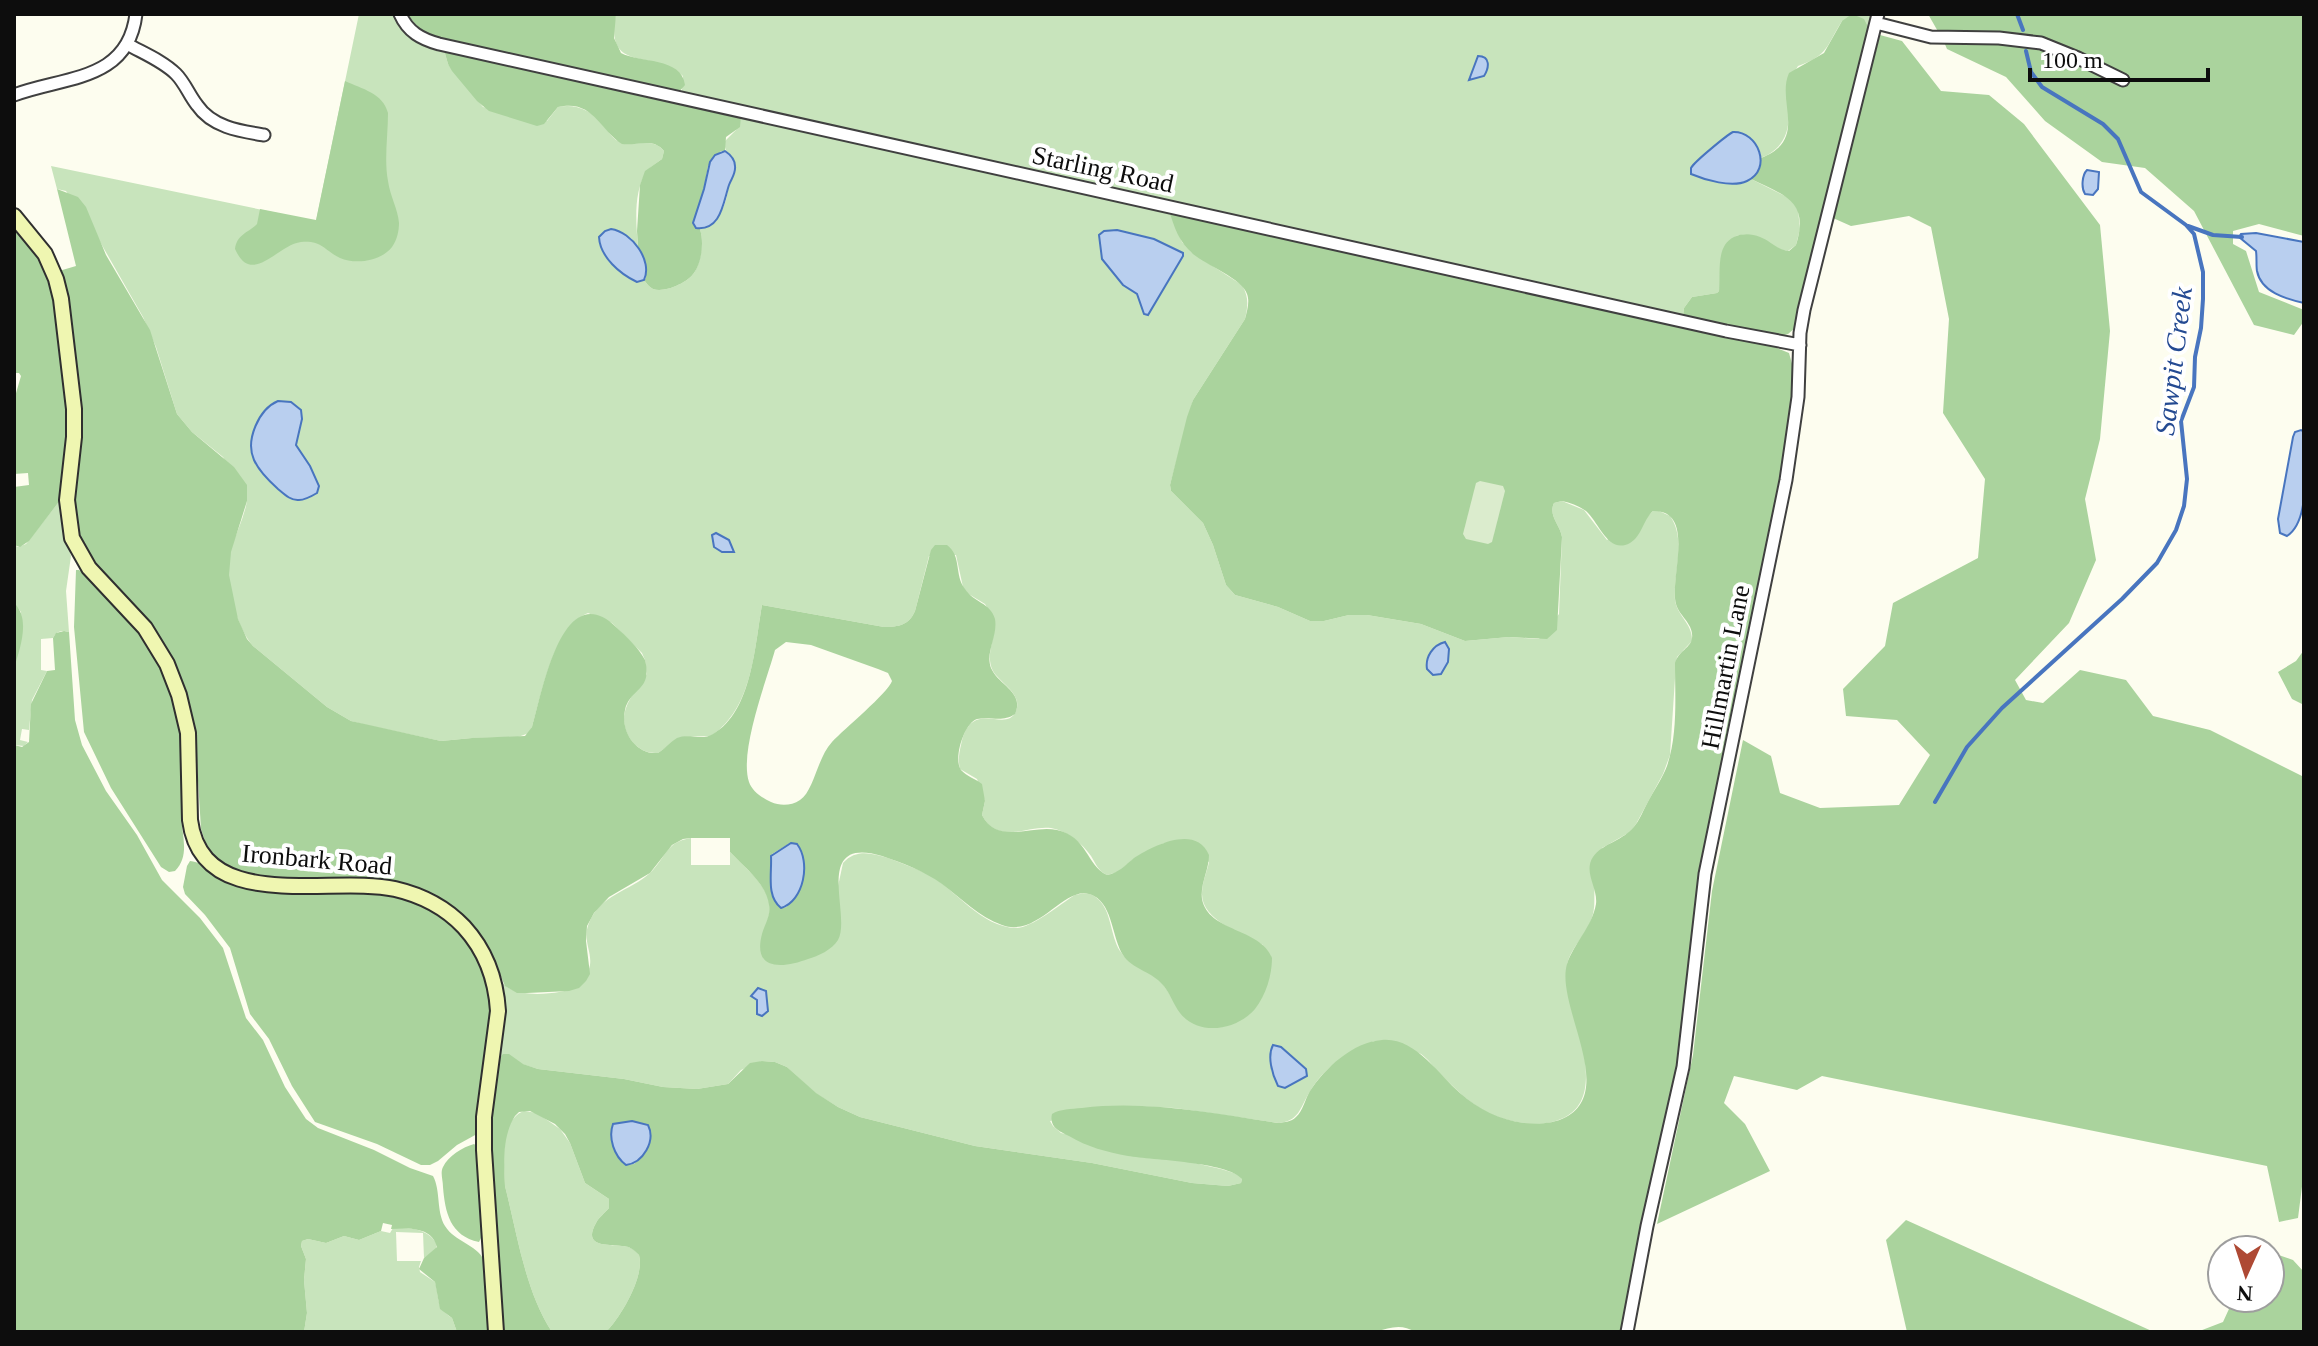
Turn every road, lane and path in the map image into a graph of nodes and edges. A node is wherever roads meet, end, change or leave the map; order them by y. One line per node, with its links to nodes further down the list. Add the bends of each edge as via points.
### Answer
1 (136, 14): 4 (street)
2 (402, 18): 9 (street, Starling Road, via 420,37 439,44)
3 (1877, 18): 5 (street, via 1931,37 2041,43); 9 (street, Hillmartin Lane, via 1812,272)
4 (127, 44): 6 (street, via 102,69); 7 (street, via 173,71 210,119)
5 (2123, 80)
6 (14, 95)
7 (264, 135)
8 (14, 216): 10 (street, Ironbark Road, via 45,254 61,299 74,409 67,500 72,538 89,568 154,639 174,680 188,733 190,820 199,851 217,869 245,882 374,886 415,895 460,923 487,962 498,1011 484,1138)
9 (1800, 345): 11 (street, Hillmartin Lane, via 1786,480 1705,874 1683,1067)
10 (496, 1332)
11 (1627, 1332)

